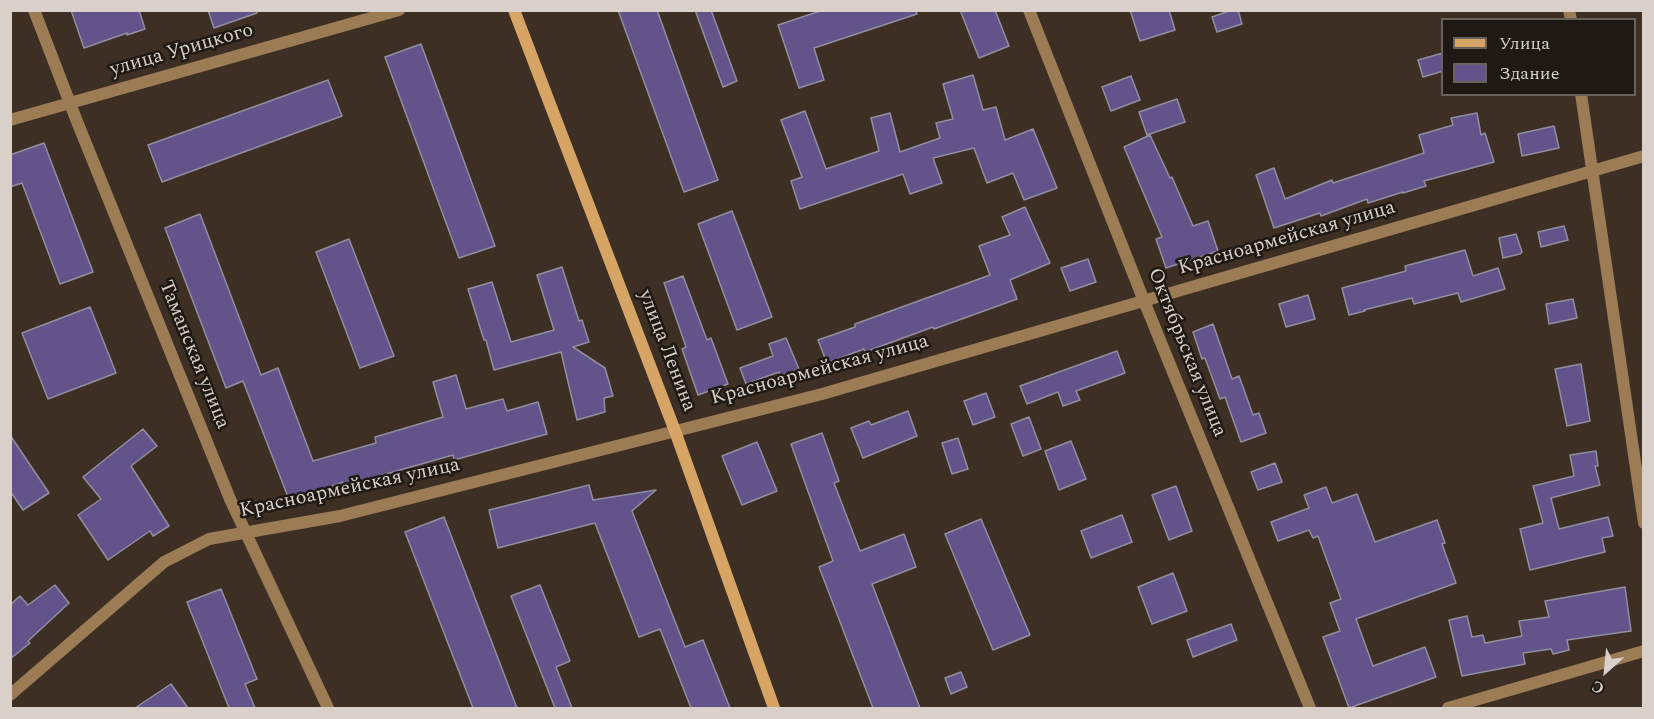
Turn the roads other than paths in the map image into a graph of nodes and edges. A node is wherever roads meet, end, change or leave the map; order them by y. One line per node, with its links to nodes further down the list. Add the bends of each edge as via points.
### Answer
1 (34, 10): 6 (street, Таманская улица)
2 (399, 10): 6 (street, улица Урицкого)
3 (514, 10): 11 (street, улица Ленина)
4 (1029, 10): 10 (street, Октябрьская улица)
5 (1581, 96): 9 (street)
6 (70, 102): 7 (street, улица Урицкого); 13 (street, Таманская улица)
7 (10, 120)
8 (1644, 156): 9 (street, Красноармейская улица)
9 (1592, 170): 10 (street, Красноармейская улица); 12 (street)
10 (1144, 301): 11 (street, Красноармейская улица, via 822,394); 18 (street, Октябрьская улица)
11 (675, 431): 13 (street, Красноармейская улица, via 340,516); 17 (street, улица Ленина)
12 (1644, 523)
13 (246, 532): 15 (street, Красноармейская улица, via 209,539 164,562); 16 (street, Таманская улица)
14 (1644, 651): 19 (street)
15 (10, 695)
16 (328, 708)
17 (774, 708)
18 (1310, 708)
19 (1448, 708)

